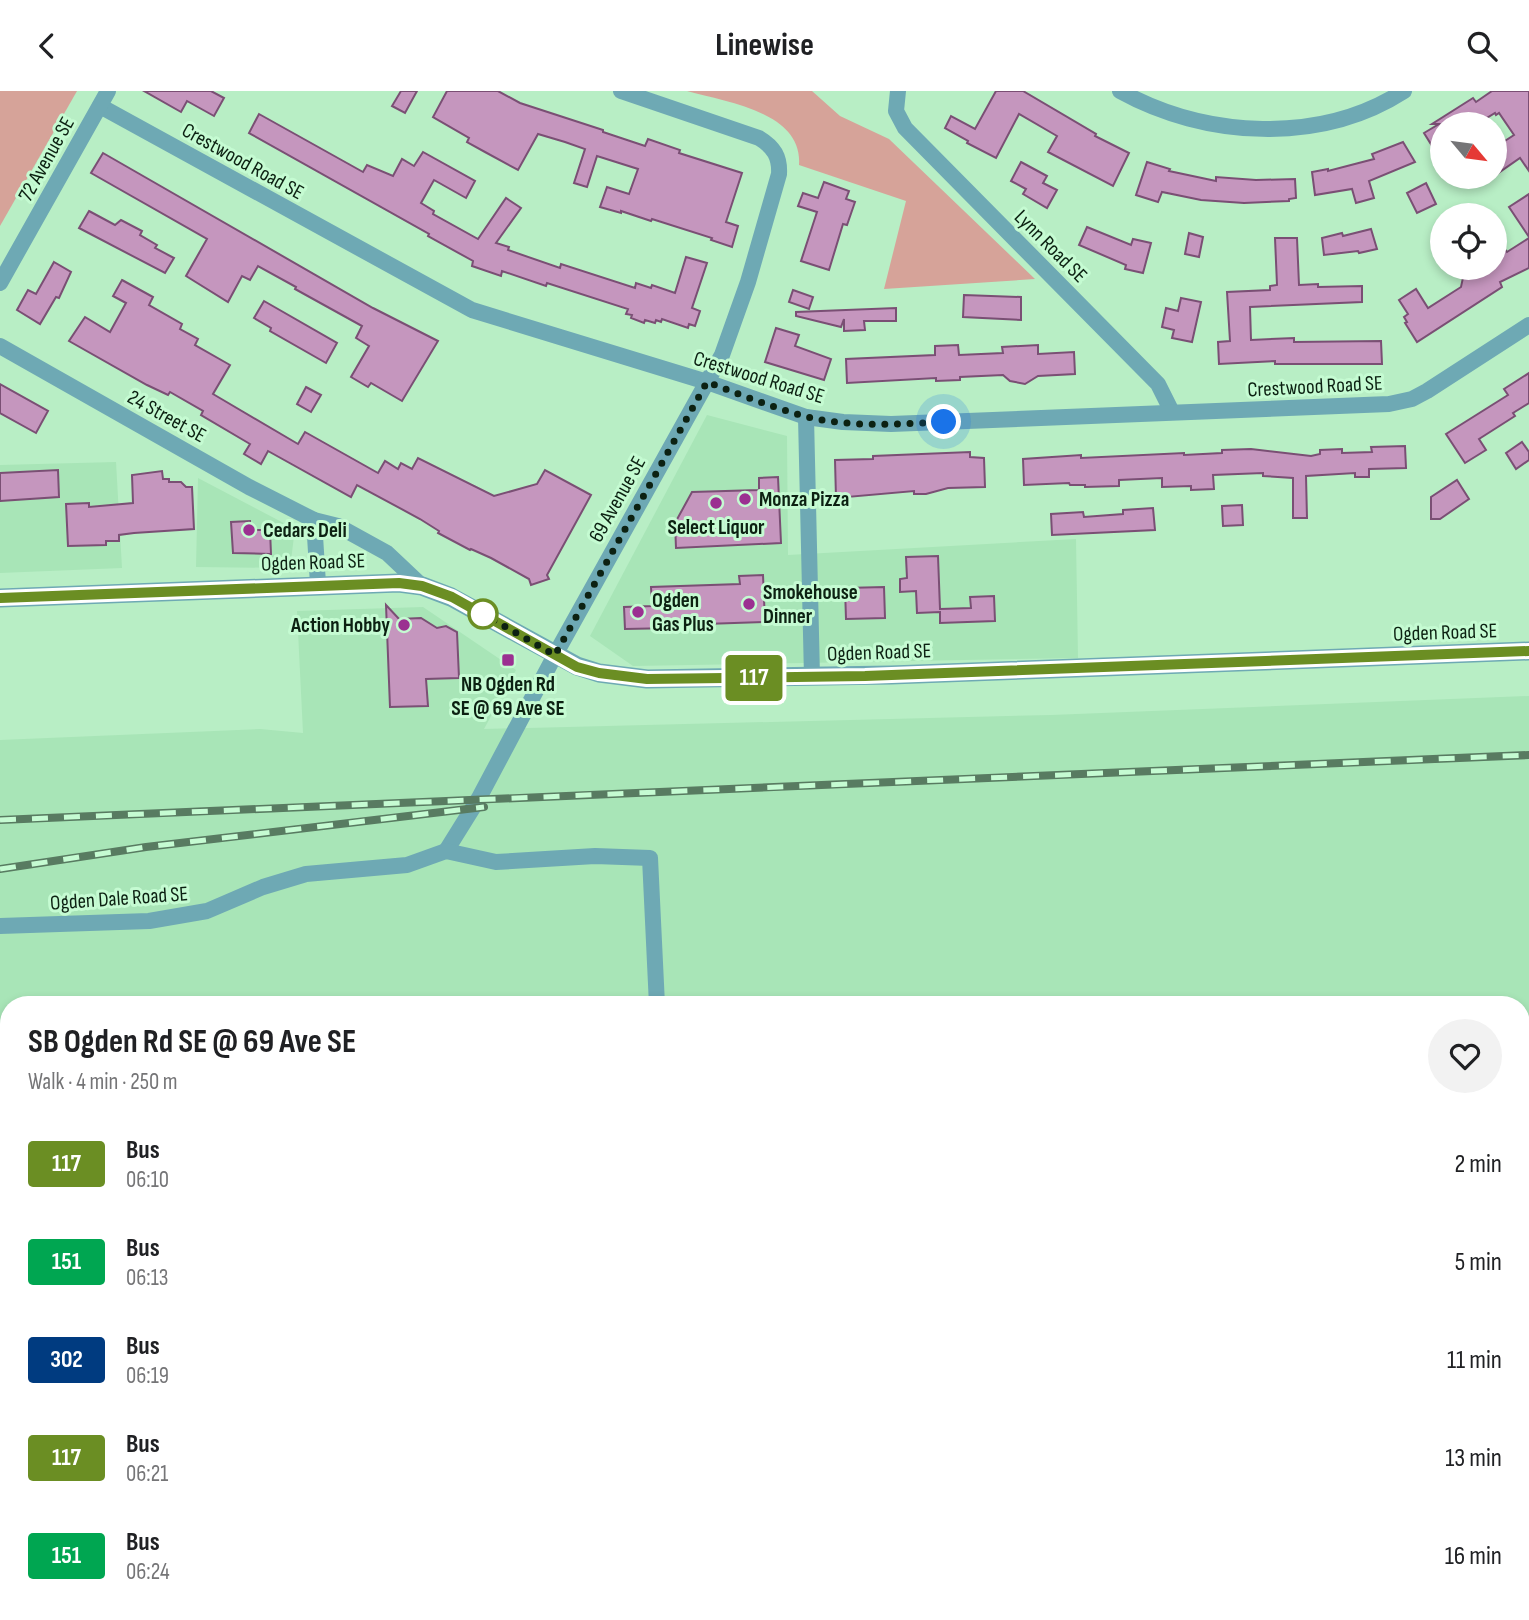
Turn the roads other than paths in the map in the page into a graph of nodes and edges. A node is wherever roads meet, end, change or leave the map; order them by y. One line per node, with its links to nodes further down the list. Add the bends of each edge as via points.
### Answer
1 (108, 91): 6 (street, 72 Avenue SE)
2 (621, 91): 10 (street, 69 Avenue SE, via 759,138 769,144 780,162 753,267 731,333)
3 (898, 91): 11 (street, Lynn Road SE, via 896,111 905,128 1158,384)
4 (1120, 91): 5 (street, via 1183,117 1257,129 1327,122 1370,109)
5 (1404, 91)
6 (100, 106): 7 (street, 72 Avenue SE); 10 (street, Crestwood Road SE, via 463,306)
7 (0, 283)
8 (1529, 325): 11 (street, Crestwood Road SE, via 1412,399 1349,407)
9 (0, 347): 13 (street, 24 Street SE)
10 (707, 382): 12 (street, Crestwood Road SE); 18 (street, 69 Avenue SE)
11 (1172, 412): 12 (street, Crestwood Road SE, via 891,424)
12 (806, 417): 19 (street)
13 (314, 520): 14 (street); 15 (street, 24 Street SE, via 338,526 387,553)
14 (318, 584): 15 (street, Ogden Road SE); 16 (street, Ogden Road SE)
15 (422, 586): 18 (street, Ogden Road SE)
16 (0, 598)
17 (1529, 651): 19 (street, Ogden Road SE)
18 (555, 655): 19 (street, Ogden Road SE, via 599,673 647,679); 20 (street, 69 Avenue SE)
19 (812, 677)
20 (446, 851): 21 (street, Ogden Dale Road SE, via 407,865 306,874 207,911 149,921); 22 (street, via 496,862 650,858)
21 (0, 926)
22 (657, 996)

